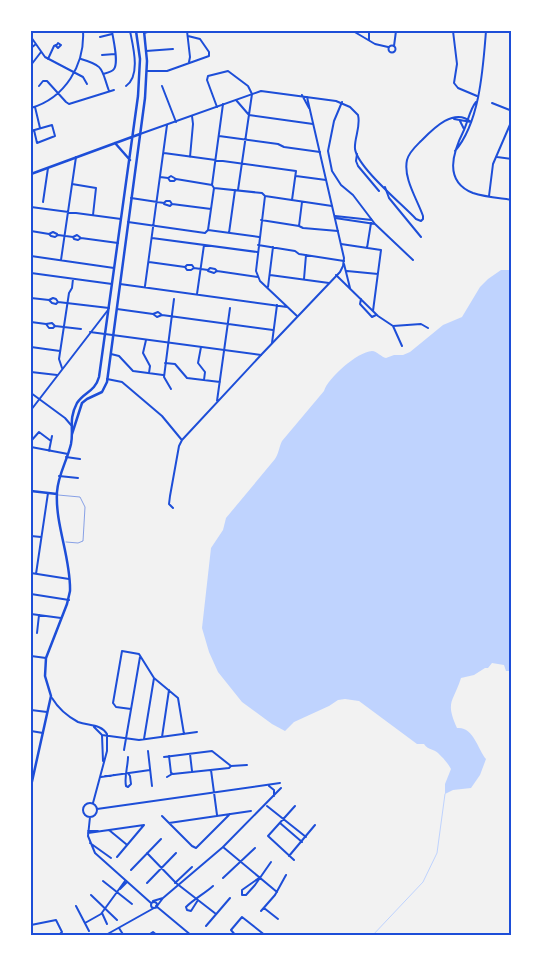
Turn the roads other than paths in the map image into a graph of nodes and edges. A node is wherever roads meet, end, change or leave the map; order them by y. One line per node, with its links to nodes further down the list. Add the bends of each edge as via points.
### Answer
1 (83, 31): 28 (street)
2 (130, 31): 38 (street, via 134,74)
3 (136, 31): 69 (main road, via 140,73)
4 (151, 31): 11 (street)
5 (187, 31): 14 (street)
6 (353, 31): 16 (street)
7 (369, 31): 16 (street)
8 (396, 31): 19 (street)
9 (452, 31): 46 (street, via 457,64 454,83)
10 (486, 31): 46 (street)
11 (144, 32): 23 (main road)
12 (112, 33): 15 (street); 25 (street)
13 (31, 36): 17 (street)
14 (188, 36): 29 (street); 29 (street, via 200,39 210,54)
15 (100, 37)
16 (368, 40): 21 (street)
17 (36, 44): 20 (street); 24 (street)
18 (56, 45): 27 (street)
19 (394, 46): 21 (street); 21 (street, via 393,52)
20 (31, 48)
21 (388, 48)
22 (173, 49): 23 (street)
23 (146, 51): 32 (main road)
24 (41, 52): 27 (street); 31 (street)
25 (115, 54): 26 (street); 34 (street, via 114,69)
26 (102, 55)
27 (48, 59): 33 (street)
28 (81, 59): 33 (street); 34 (street, via 97,64)
29 (189, 62): 32 (street, via 165,71)
30 (512, 62): 35 (street)
31 (31, 65)
32 (147, 71): 68 (main road)
33 (75, 72): 36 (street); 42 (street)
34 (103, 74): 41 (street)
35 (512, 78)
36 (87, 84)
37 (39, 86): 42 (street, via 47,81)
38 (126, 86)
39 (162, 86): 62 (street)
40 (114, 90): 41 (street)
41 (109, 91): 42 (street, via 71,104)
42 (58, 93): 51 (street)
43 (252, 94): 44 (street, via 267,91); 47 (street); 52 (street, via 248,86 225,70 207,78); 56 (street)
44 (302, 95): 45 (street); 54 (street)
45 (307, 96): 48 (street); 54 (street)
46 (477, 96): 61 (street)
47 (236, 100): 50 (street); 56 (street)
48 (342, 102): 76 (street, via 358,115); 114 (street, via 329,144 330,162 336,179 354,195)
49 (492, 103): 55 (street)
50 (223, 104): 52 (street); 70 (street)
51 (35, 107): 53 (street); 65 (street)
52 (217, 107): 57 (street)
53 (31, 108)
54 (310, 109): 63 (street)
55 (512, 111)
56 (249, 115): 63 (street); 71 (street)
57 (192, 116): 62 (street); 77 (street)
58 (452, 118): 59 (street); 61 (street); 91 (street, via 435,127 408,158 408,177 422,220 418,220)
59 (460, 120): 61 (street); 67 (street)
60 (512, 120): 78 (street)
61 (469, 121): 67 (street); 73 (street)
62 (176, 122): 64 (street)
63 (314, 124): 74 (street)
64 (167, 125): 68 (street); 75 (street)
65 (40, 128): 66 (street); 66 (street, via 53,126 55,136 37,143)
66 (32, 130)
67 (464, 130): 73 (street)
68 (140, 134): 69 (main road); 97 (main road)
69 (133, 136): 72 (main road); 81 (main road)
70 (219, 136): 71 (street); 82 (street)
71 (245, 140): 74 (street); 83 (street)
72 (115, 143): 79 (main road); 81 (main road)
73 (455, 151): 96 (street, via 452,166 458,181 468,191)
74 (320, 152): 88 (street)
75 (163, 153): 77 (street); 87 (street)
76 (356, 154): 91 (street, via 363,166); 94 (street, via 357,165)
77 (190, 157): 82 (street)
78 (496, 157): 80 (street); 96 (street)
79 (76, 158): 84 (main road); 89 (street)
80 (512, 159)
81 (130, 160): 103 (main road)
82 (216, 160): 83 (street); 90 (street)
83 (242, 164): 86 (street, via 296,171); 93 (street)
84 (48, 168): 85 (main road); 100 (street)
85 (31, 174)
86 (296, 176): 88 (street); 98 (street)
87 (160, 177): 90 (street); 101 (street)
88 (326, 180): 105 (street)
89 (72, 184): 108 (street); 109 (street, via 96,188)
90 (212, 185): 92 (street)
91 (385, 187): 124 (street, via 389,198)
92 (214, 188): 93 (street); 107 (street)
93 (237, 190): 95 (street); 120 (street)
94 (380, 191)
95 (265, 196): 98 (street); 112 (street)
96 (489, 196): 99 (street)
97 (131, 198): 101 (street); 104 (main road)
98 (292, 200): 102 (street)
99 (512, 200)
100 (43, 202)
101 (156, 202): 107 (street, via 170,201 172,204); 115 (street)
102 (302, 202): 105 (street); 116 (street)
103 (123, 204): 104 (main road); 111 (main road)
104 (130, 205): 113 (main road)
105 (332, 206): 110 (street)
106 (31, 207): 108 (street)
107 (211, 209): 117 (street)
108 (68, 212): 109 (street); 121 (street)
109 (93, 215): 111 (street)
110 (335, 217): 114 (street); 119 (street)
111 (121, 219): 127 (main road)
112 (261, 220): 116 (street); 123 (street)
113 (128, 222): 115 (street); 143 (main road)
114 (371, 222): 133 (street); 139 (street)
115 (153, 226): 117 (street, via 205,233); 126 (street)
116 (299, 226): 119 (street)
117 (208, 230): 120 (street)
118 (31, 231): 121 (street)
119 (338, 231): 128 (street)
120 (229, 233): 123 (street)
121 (65, 236): 122 (street); 138 (street)
122 (73, 237): 125 (street); 125 (street, via 75,240)
123 (259, 237): 130 (street)
124 (421, 237)
125 (81, 238): 127 (street)
126 (152, 238): 129 (street); 140 (street)
127 (118, 243): 142 (main road)
128 (341, 244): 133 (street); 141 (street)
129 (204, 245): 135 (street); 144 (street)
130 (258, 245): 132 (street); 135 (street)
131 (296, 246): 134 (lane)
132 (273, 247): 134 (street); 148 (street)
133 (367, 248): 147 (street, via 381,250)
134 (295, 251): 136 (street)
135 (257, 252): 150 (street)
136 (306, 255): 141 (street); 152 (street)
137 (31, 256): 138 (street)
138 (61, 260): 142 (street)
139 (413, 260)
140 (148, 262): 144 (street, via 185,267 187,270); 156 (street)
141 (344, 262): 145 (street); 149 (street)
142 (114, 268): 143 (main road); 154 (main road)
143 (122, 269): 155 (main road)
144 (201, 269): 150 (street); 159 (street)
145 (347, 271): 147 (street); 158 (street)
146 (31, 273): 151 (street)
147 (378, 274): 169 (street)
148 (270, 275): 152 (street); 157 (street)
149 (336, 276): 153 (street); 158 (street)
150 (258, 277): 157 (street)
151 (73, 278): 154 (street); 163 (street)
152 (304, 279): 153 (street)
153 (329, 283): 173 (street)
154 (112, 284): 166 (main road)
155 (120, 284): 156 (street); 168 (main road)
156 (145, 287): 159 (street)
157 (268, 288): 165 (street)
158 (350, 289): 162 (street)
159 (197, 294): 164 (street)
160 (31, 298): 163 (street, via 56,304)
161 (174, 299): 174 (street)
162 (361, 299): 169 (street); 171 (street, via 360,304 372,317)
163 (67, 303): 166 (street); 178 (street)
164 (277, 305): 165 (street); 181 (street)
165 (287, 307): 173 (street)
166 (109, 308): 182 (street); 183 (main road)
167 (230, 308): 176 (street)
168 (117, 309): 170 (street); 184 (main road)
169 (373, 311): 171 (street)
170 (154, 314): 172 (street); 172 (street, via 158,318)
171 (377, 314): 177 (street)
172 (162, 315): 174 (street)
173 (298, 316): 187 (street)
174 (172, 317): 176 (street); 186 (street)
175 (31, 322): 178 (street, via 48,322)
176 (228, 324): 181 (street); 191 (street)
177 (393, 326): 179 (street, via 420,324); 188 (street)
178 (64, 327): 180 (street); 192 (street)
179 (428, 328)
180 (81, 329)
181 (273, 330): 187 (street)
182 (90, 332): 183 (street); 196 (street)
183 (106, 334): 184 (street); 201 (main road)
184 (113, 335): 185 (street); 193 (main road)
185 (146, 340): 186 (street); 198 (street, via 143,354 150,364)
186 (168, 343): 190 (street); 195 (street)
187 (272, 344): 194 (street)
188 (402, 346)
189 (31, 347): 192 (street)
190 (201, 347): 191 (street); 203 (street, via 198,363 204,372)
191 (224, 350): 194 (street); 204 (street)
192 (60, 351): 196 (street)
193 (110, 354): 198 (street, via 118,356 132,371); 202 (main road)
194 (261, 355): 208 (street)
195 (165, 363): 200 (street); 203 (street, via 175,364 187,378)
196 (62, 368): 199 (street)
197 (31, 372): 199 (street)
198 (149, 373): 200 (street)
199 (57, 375): 207 (street)
200 (164, 375): 205 (street)
201 (99, 378): 202 (main road); 210 (main road, via 94,388 78,402)
202 (107, 379): 212 (main road, via 102,392 81,404); 213 (street, via 124,383 162,416)
203 (204, 380): 204 (street)
204 (220, 382): 208 (street)
205 (171, 389)
206 (31, 393): 207 (street)
207 (40, 399): 209 (street); 210 (street)
208 (217, 402): 213 (street)
209 (31, 410)
210 (71, 425): 212 (main road)
211 (52, 436): 215 (street)
212 (72, 436): 218 (main road)
213 (182, 440): 225 (street, via 170,496)
214 (31, 441): 215 (street, via 39,432)
215 (51, 441): 217 (street)
216 (31, 446): 217 (street)
217 (49, 451): 218 (street)
218 (67, 456): 219 (street); 220 (main road)
219 (80, 459)
220 (59, 476): 221 (street); 224 (main road)
221 (78, 478)
222 (31, 491): 223 (main road)
223 (48, 493): 224 (main road); 227 (street)
224 (57, 494): 228 (main road); 228 (lane, via 80,498 85,507 83,541)
225 (173, 508)
226 (31, 536): 227 (street)
227 (42, 537): 230 (street)
228 (63, 542): 231 (main road)
229 (31, 574): 230 (street)
230 (36, 574): 231 (street)
231 (69, 578): 233 (main road)
232 (31, 594): 233 (street)
233 (68, 600): 236 (main road)
234 (31, 614): 235 (street)
235 (39, 615): 236 (street); 237 (street)
236 (61, 618): 240 (main road)
237 (37, 633)
238 (31, 656): 240 (street)
239 (140, 656): 241 (street); 244 (street); 244 (street, via 122,651 113,703 116,707)
240 (46, 658): 243 (main road, via 45,676)
241 (154, 678): 242 (street); 256 (street)
242 (170, 690): 251 (street, via 179,699); 254 (street)
243 (50, 696): 246 (main road); 247 (street, via 68,716)
244 (131, 709): 255 (street)
245 (31, 710): 246 (street)
246 (47, 712): 250 (main road)
247 (91, 726): 252 (street); 253 (street, via 101,728)
248 (31, 731): 250 (street)
249 (196, 732): 251 (street)
250 (43, 733): 276 (main road)
251 (184, 734): 254 (street)
252 (102, 735): 253 (street); 257 (street)
253 (107, 736): 255 (street); 258 (street)
254 (162, 737): 256 (street)
255 (126, 739): 256 (street); 259 (street)
256 (144, 740)
257 (103, 747): 258 (street); 265 (street)
258 (107, 748): 265 (street)
259 (124, 750)
260 (148, 752): 268 (street)
261 (190, 754): 262 (street); 267 (street, via 213,751); 270 (street)
262 (169, 756): 264 (street); 272 (street)
263 (128, 757): 271 (street)
264 (164, 757)
265 (103, 763): 273 (street)
266 (247, 765): 267 (street)
267 (231, 766): 269 (street)
268 (150, 770): 271 (street); 278 (street)
269 (211, 770): 270 (street); 282 (street)
270 (192, 772): 272 (street)
271 (128, 773): 273 (street); 277 (street); 277 (street, via 132,787)
272 (172, 774): 274 (street)
273 (100, 777): 284 (street)
274 (167, 777)
275 (280, 783): 279 (street)
276 (31, 786)
277 (126, 786): 280 (street)
278 (152, 786)
279 (268, 786): 282 (street); 283 (street, via 273,789)
280 (123, 788)
281 (281, 788): 283 (street)
282 (214, 793): 287 (street); 292 (street)
283 (274, 796): 285 (street)
284 (93, 804): 287 (street); 293 (street, via 84,808)
285 (266, 805): 294 (street); 306 (street)
286 (295, 806): 294 (street)
287 (97, 810): 293 (street)
288 (251, 811): 289 (street)
289 (230, 814): 290 (street); 295 (street)
290 (221, 815): 292 (street); 295 (street)
291 (162, 816): 296 (street)
292 (217, 816): 296 (street)
293 (90, 817): 300 (street)
294 (284, 819): 297 (street); 301 (street)
295 (224, 820): 296 (street, via 196,848)
296 (169, 823)
297 (280, 823): 303 (street); 310 (street, via 268,837)
298 (316, 825): 301 (street)
299 (109, 830): 300 (street); 305 (street); 305 (street, via 143,825)
300 (88, 832): 304 (street)
301 (306, 837): 303 (street)
302 (161, 838): 308 (street)
303 (302, 842): 310 (street)
304 (90, 843): 312 (street); 323 (street, via 97,857)
305 (127, 845): 311 (street)
306 (224, 847): 314 (street); 326 (street)
307 (255, 848): 314 (street)
308 (147, 853): 317 (street); 318 (street)
309 (176, 853): 317 (street)
310 (289, 856): 313 (street)
311 (117, 857)
312 (111, 858)
313 (294, 860)
314 (241, 862): 320 (street); 321 (street)
315 (271, 862): 321 (street)
316 (192, 867): 324 (street)
317 (161, 868): 324 (street); 325 (street)
318 (130, 870)
319 (286, 875): 329 (street)
320 (223, 878)
321 (259, 878): 321 (street, via 242,890 242,895 246,895); 329 (street)
322 (103, 881): 328 (street)
323 (126, 881): 328 (street); 334 (street)
324 (175, 882): 326 (street)
325 (147, 883)
326 (179, 886): 331 (street); 333 (street)
327 (212, 886): 333 (street)
328 (118, 892): 335 (street); 339 (street)
329 (277, 892): 338 (street)
330 (91, 895): 339 (street)
331 (163, 898): 334 (street); 337 (street)
332 (230, 898): 343 (street)
333 (198, 900): 333 (street, via 186,907 187,910 191,911); 343 (street)
334 (151, 903): 337 (street); 337 (street, via 155,902); 340 (street)
335 (132, 904)
336 (76, 906): 346 (street)
337 (156, 907): 340 (street); 358 (street)
338 (264, 908): 341 (street); 344 (street)
339 (105, 909): 342 (street); 345 (street)
340 (147, 910): 350 (street)
341 (261, 911)
342 (102, 913): 346 (street); 347 (street)
343 (216, 914): 349 (street)
344 (278, 919)
345 (117, 920)
346 (85, 923): 352 (street)
347 (107, 924)
348 (31, 925): 351 (street); 353 (street, via 56,920 62,931)
349 (206, 926)
350 (119, 928): 354 (street); 355 (street)
351 (31, 930)
352 (89, 931)
353 (58, 936)
354 (104, 936)
355 (124, 936)
356 (147, 936): 357 (street, via 153,932)
357 (158, 936)
358 (192, 936)
359 (236, 936): 360 (street, via 231,930 242,917)
360 (266, 936)

